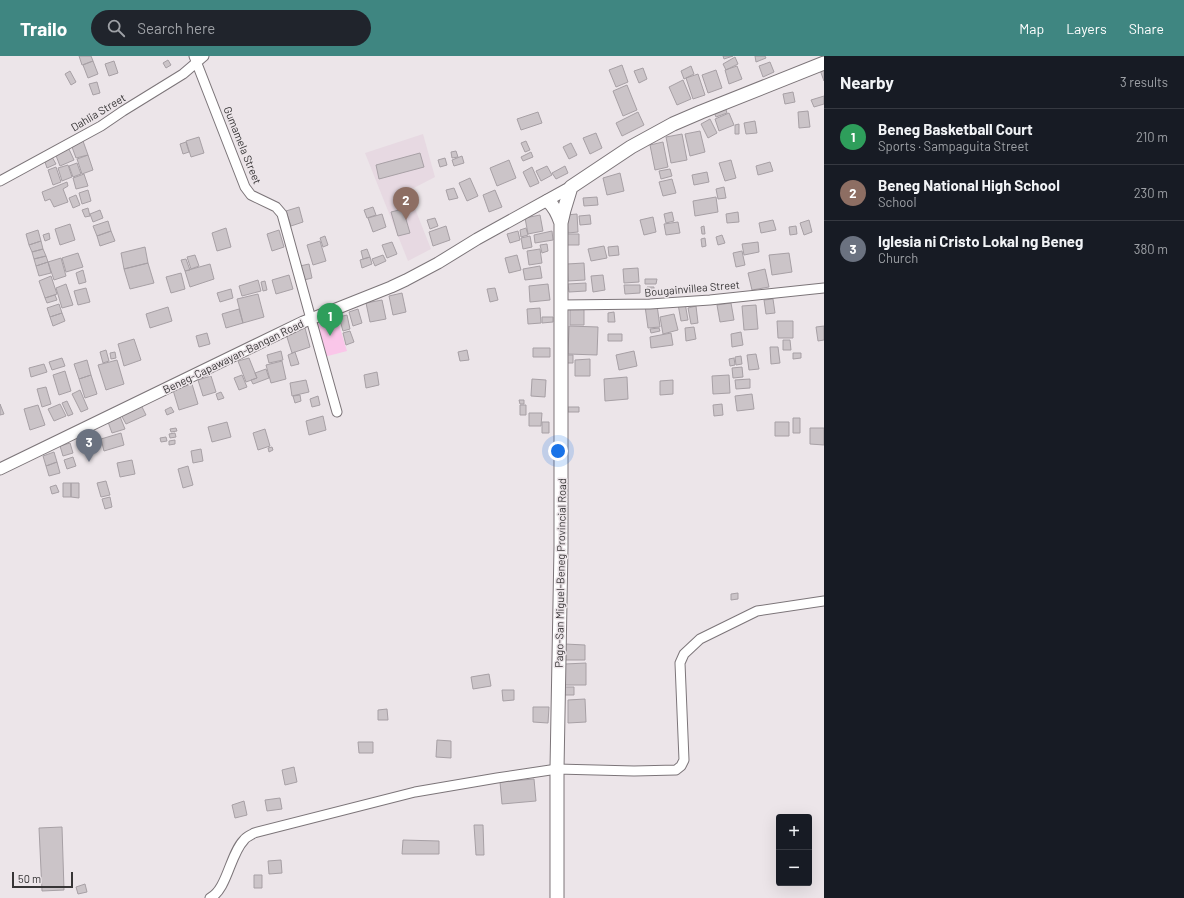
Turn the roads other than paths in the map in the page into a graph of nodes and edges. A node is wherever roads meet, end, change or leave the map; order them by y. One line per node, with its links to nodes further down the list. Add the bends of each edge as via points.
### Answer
1 (204, 56): 2 (street, Dahlia Street)
2 (195, 59): 4 (street, Dahlia Street, via 183,74 101,126); 10 (street, Gumamela Street, via 246,187 251,195 276,207 282,214)
3 (824, 63): 5 (main road, via 673,124 631,147)
4 (0, 181)
5 (571, 187): 6 (street, Beneg-Capawayan-Bangan Road); 7 (main road)
6 (548, 201): 7 (main road); 10 (street, Beneg-Capawayan-Bangan Road, via 391,288)
7 (561, 223): 9 (main road, Pago-San Miguel-Beneg Provincial Road)
8 (824, 288): 9 (street, Bougainvillea Street, via 650,304)
9 (562, 305): 14 (main road, Pago-San Miguel-Beneg Provincial Road)
10 (310, 319): 11 (street, Gumamela Street); 12 (street, Beneg-Capawayan-Bangan Road)
11 (337, 412)
12 (0, 469)
13 (824, 601): 14 (street, via 757,611 700,639 684,654 680,663 684,760 676,770)
14 (557, 769): 15 (street, via 415,792 254,833 245,838 239,846 220,889); 16 (main road, Pago-San Miguel-Beneg Provincial Road)
15 (210, 898)
16 (557, 898)

